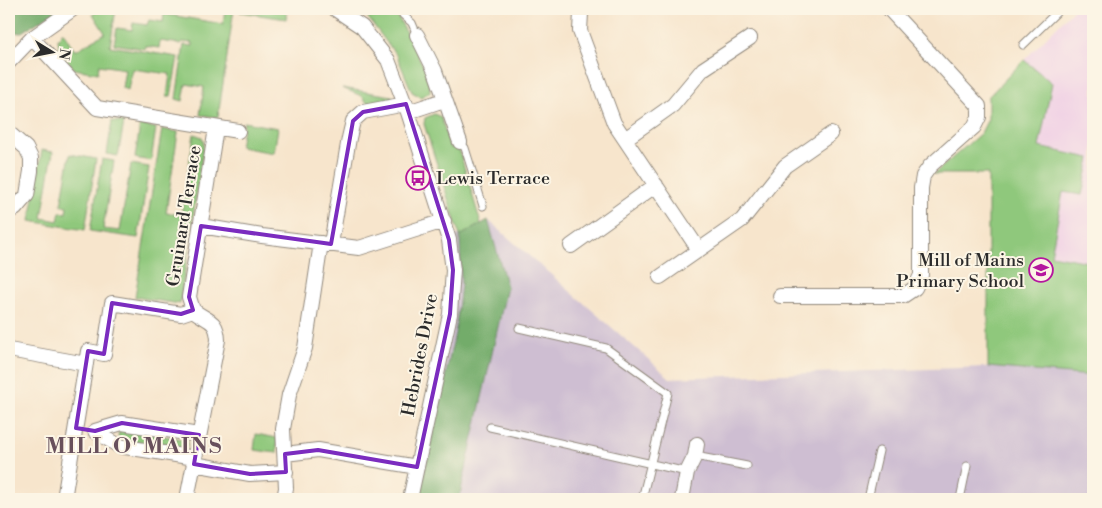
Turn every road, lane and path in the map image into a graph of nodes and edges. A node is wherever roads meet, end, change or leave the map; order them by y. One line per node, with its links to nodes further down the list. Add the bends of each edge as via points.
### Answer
1 (74, 9): 8 (street)
2 (336, 9): 13 (street, Hebrides Drive, via 362,27 388,60)
3 (400, 9): 7 (lane)
4 (584, 9): 18 (street, via 580,31 614,123)
5 (889, 9): 29 (street, via 979,106 979,117 974,127 923,176 921,275 915,288 903,296)
6 (1060, 9): 10 (lane)
7 (417, 35): 12 (street, via 435,71)
8 (32, 38): 11 (street); 14 (street, Gruinard Terrace, via 97,108)
9 (750, 38): 18 (street, via 703,69 673,105)
10 (1023, 45)
11 (9, 62)
12 (444, 100): 13 (street); 19 (street)
13 (407, 108): 23 (street, Hebrides Drive); 25 (street, via 363,112 353,121)
14 (216, 128): 15 (street, Gruinard Terrace); 24 (street, Gruinard Terrace)
15 (238, 131)
16 (9, 133): 22 (street, via 26,148 31,158 27,195 15,210)
17 (831, 134): 27 (street, via 785,166 742,220)
18 (625, 138): 20 (street)
19 (460, 142): 21 (lane, via 465,148)
20 (656, 186): 26 (street); 27 (street)
21 (483, 206)
22 (9, 210)
23 (444, 221): 25 (street, via 359,248); 43 (street, Hebrides Drive, via 453,270 450,314)
24 (201, 226): 25 (street); 30 (street, Gruinard Terrace, via 189,297)
25 (326, 243): 40 (street, via 305,348 289,395 283,429)
26 (571, 246)
27 (700, 250): 28 (street)
28 (660, 277)
29 (780, 296)
30 (193, 310): 33 (street, via 181,314 112,303 104,354 88,351); 37 (street, via 211,321 217,329 218,340)
31 (519, 328): 42 (lane, via 606,348 668,394)
32 (9, 350): 33 (street)
33 (86, 364): 35 (street)
34 (490, 427): 42 (lane)
35 (76, 428): 36 (street); 48 (street)
36 (95, 431): 37 (street, via 122,423); 41 (street, via 119,446)
37 (199, 435): 41 (street)
38 (696, 450): 44 (lane); 47 (street)
39 (879, 451): 54 (lane)
40 (285, 454): 43 (street, via 318,450); 46 (street)
41 (194, 461): 46 (street, via 250,474); 49 (street)
42 (651, 464): 47 (lane); 52 (lane)
43 (417, 466): 51 (street, Hebrides Drive)
44 (746, 466)
45 (967, 466): 55 (lane)
46 (286, 472): 50 (street)
47 (687, 472): 53 (street)
48 (64, 499)
49 (187, 499)
50 (284, 499)
51 (410, 499)
52 (642, 499)
53 (682, 499)
54 (868, 499)
55 (960, 499)

